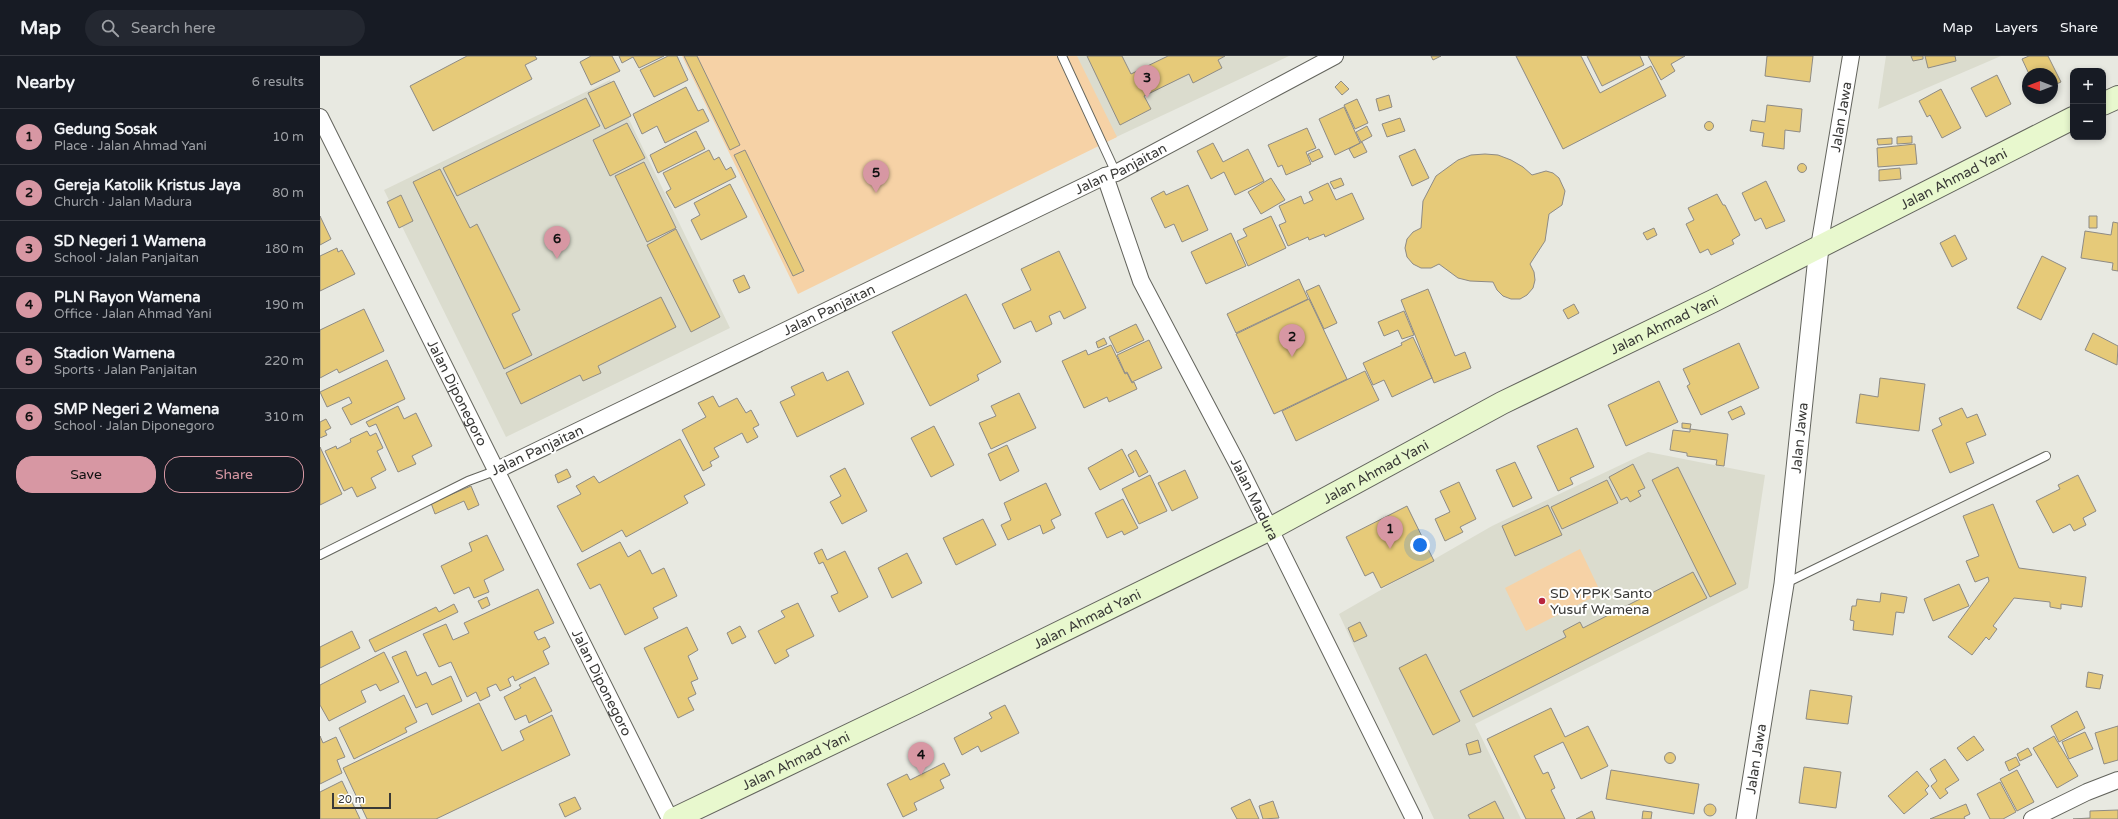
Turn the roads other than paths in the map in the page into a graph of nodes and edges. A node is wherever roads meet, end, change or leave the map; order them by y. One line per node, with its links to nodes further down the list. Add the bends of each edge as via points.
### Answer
1 (1062, 56): 8 (lane)
2 (1334, 56): 8 (street, Jalan Panjaitan)
3 (1851, 56): 9 (street, Jalan Jawa)
4 (2118, 97): 5 (main road)
5 (2106, 103)
6 (320, 117): 11 (street, Jalan Diponegoro)
7 (2070, 120): 9 (main road, Jalan Ahmad Yani)
8 (1110, 174): 11 (street, Jalan Panjaitan); 12 (street, Jalan Madura, via 1141,281)
9 (1819, 247): 12 (main road, Jalan Ahmad Yani, via 1502,403); 14 (street, Jalan Jawa)
10 (2046, 456): 14 (lane)
11 (495, 471): 13 (lane, Jalan Panjaitan, via 468,481); 16 (street, Jalan Diponegoro)
12 (1270, 529): 17 (main road, Jalan Ahmad Yani); 18 (street, Jalan Madura)
13 (320, 555)
14 (1784, 584): 19 (street, Jalan Jawa)
15 (2118, 780): 20 (street)
16 (670, 819)
17 (674, 819)
18 (1414, 819)
19 (1746, 819)
20 (2032, 819)

